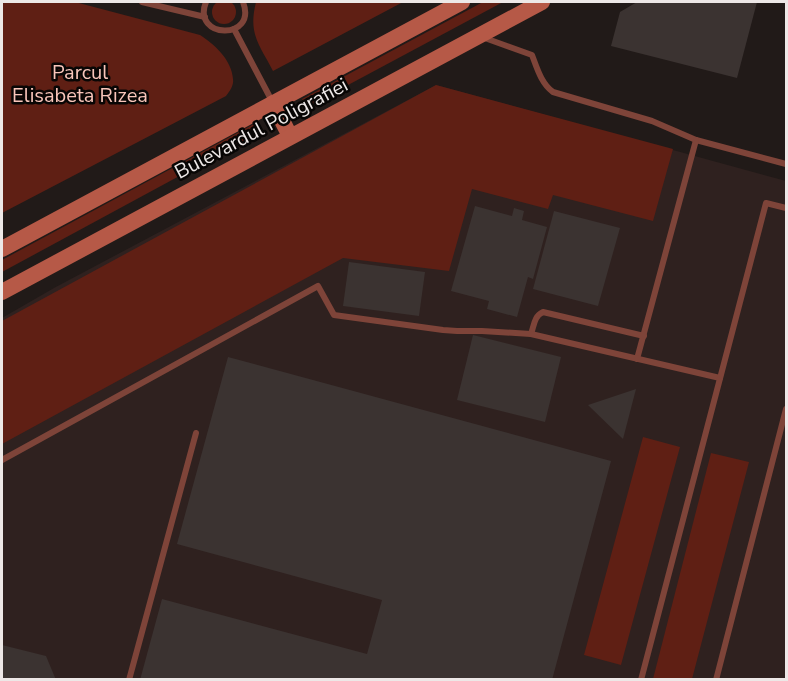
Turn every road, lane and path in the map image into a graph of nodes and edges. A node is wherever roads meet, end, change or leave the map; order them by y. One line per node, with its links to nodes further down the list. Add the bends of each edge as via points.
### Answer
1 (142, 2): 6 (lane)
2 (206, 2): 6 (lane)
3 (462, 2): 9 (main road, Bulevardul Poligrafiei)
4 (542, 2): 8 (main road, Bulevardul Poligrafiei)
5 (244, 3): 7 (lane, via 244,16)
6 (205, 17): 7 (lane, via 217,30)
7 (234, 29): 9 (lane)
8 (477, 36): 10 (main road, Bulevardul Poligrafiei); 11 (lane, via 532,55 545,86 553,92 668,127)
9 (273, 103): 10 (main road); 14 (main road, Bulevardul Poligrafiei)
10 (290, 136): 15 (main road, Bulevardul Poligrafiei)
11 (696, 140): 12 (lane); 17 (lane)
12 (786, 164)
13 (786, 208): 19 (lane, via 766,203)
14 (2, 249)
15 (2, 292)
16 (531, 334): 17 (lane, via 536,317 543,312); 18 (lane); 22 (lane, via 457,332 334,315 318,286)
17 (644, 336): 18 (lane)
18 (637, 359): 19 (lane)
19 (720, 378): 24 (lane)
20 (786, 409): 25 (lane)
21 (196, 433): 23 (lane)
22 (2, 460)
23 (129, 680)
24 (641, 680)
25 (716, 680)

